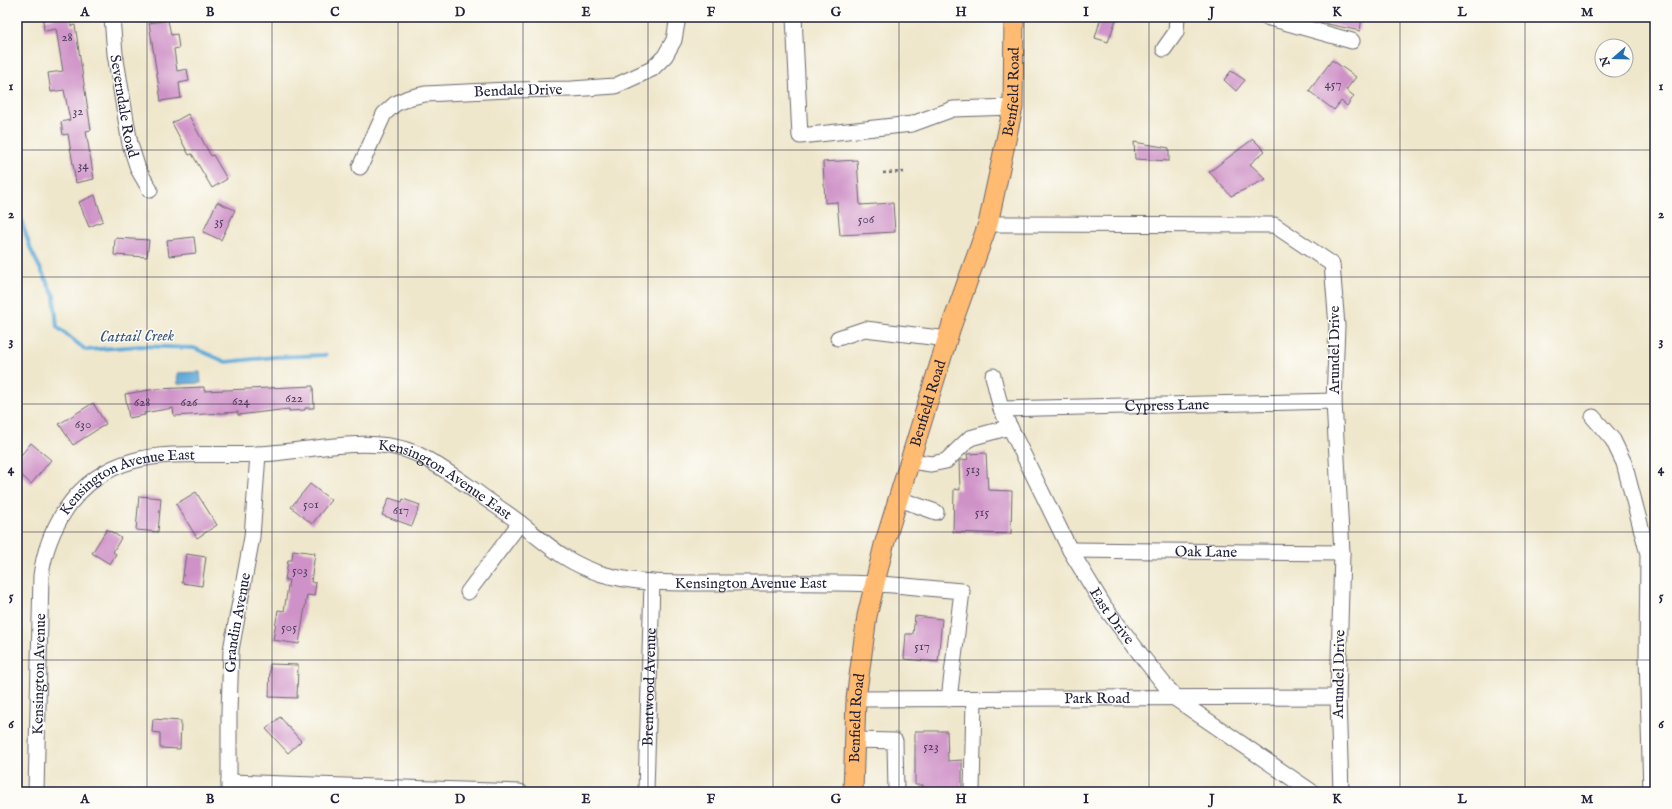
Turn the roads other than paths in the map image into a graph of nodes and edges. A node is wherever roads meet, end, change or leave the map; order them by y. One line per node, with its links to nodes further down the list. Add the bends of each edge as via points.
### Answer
1 (112, 17): 11 (street, Severndale Road, via 115,54 130,144 138,169)
2 (678, 17): 10 (street, Bendale Drive, via 674,40 665,56 652,69 615,86 572,90 425,94 395,104 384,114)
3 (794, 17): 9 (street, via 800,136 912,124 953,109)
4 (1014, 17): 9 (main road, Benfield Road)
5 (1177, 17): 8 (street, via 1176,32)
6 (1266, 17): 7 (street)
7 (1352, 41)
8 (1164, 49)
9 (1013, 107): 12 (main road, Benfield Road)
10 (360, 167)
11 (150, 190)
12 (988, 224): 14 (main road, Benfield Road); 16 (street, Arundel Drive, via 1274,225 1332,264 1337,326)
13 (838, 338): 14 (street, via 865,329)
14 (948, 339): 21 (main road, Benfield Road)
15 (993, 376): 17 (street, East Drive)
16 (1334, 401): 17 (street, Cypress Lane); 26 (street, Arundel Drive)
17 (1001, 409): 19 (street, East Drive)
18 (1592, 417): 46 (street, via 1613,440 1624,463 1648,554 1647,657)
19 (1010, 427): 21 (street, via 970,438 946,461 931,464); 25 (street, East Drive)
20 (258, 454): 24 (street, Kensington Avenue East, via 369,444 401,448 417,454 447,472); 27 (street, Kensington Avenue East, via 191,453 152,457 117,466 93,479 75,496 55,528); 37 (street, Grandin Avenue, via 252,537 231,650)
21 (911, 460): 22 (main road, Benfield Road)
22 (899, 499): 23 (street); 29 (main road, Benfield Road)
23 (936, 512)
24 (520, 523): 28 (street, Kensington Avenue East, via 545,545 571,562 602,574); 30 (street)
25 (1070, 550): 26 (street, Oak Lane); 35 (street, East Drive, via 1104,606)
26 (1342, 553): 31 (street, Arundel Drive)
27 (44, 555): 38 (street, Kensington Avenue, via 41,576)
28 (652, 582): 29 (street, Kensington Avenue East); 40 (street, Brentwood Avenue)
29 (874, 584): 32 (main road, Benfield Road); 33 (street, Kensington Avenue East, via 962,591)
30 (468, 592)
31 (1338, 697): 35 (street, Park Road); 45 (street, Arundel Drive)
32 (856, 699): 33 (street, Park Road); 36 (main road, Benfield Road)
33 (949, 699): 34 (street, Park Road)
34 (974, 699): 35 (street, Park Road); 43 (street)
35 (1176, 699): 44 (street, East Drive)
36 (854, 740): 41 (main road, Benfield Road); 42 (street, via 895,741)
37 (229, 787): 39 (street)
38 (36, 792)
39 (520, 792)
40 (646, 792)
41 (853, 792)
42 (896, 792)
43 (972, 792)
44 (1312, 792)
45 (1341, 792)
46 (1652, 792)

